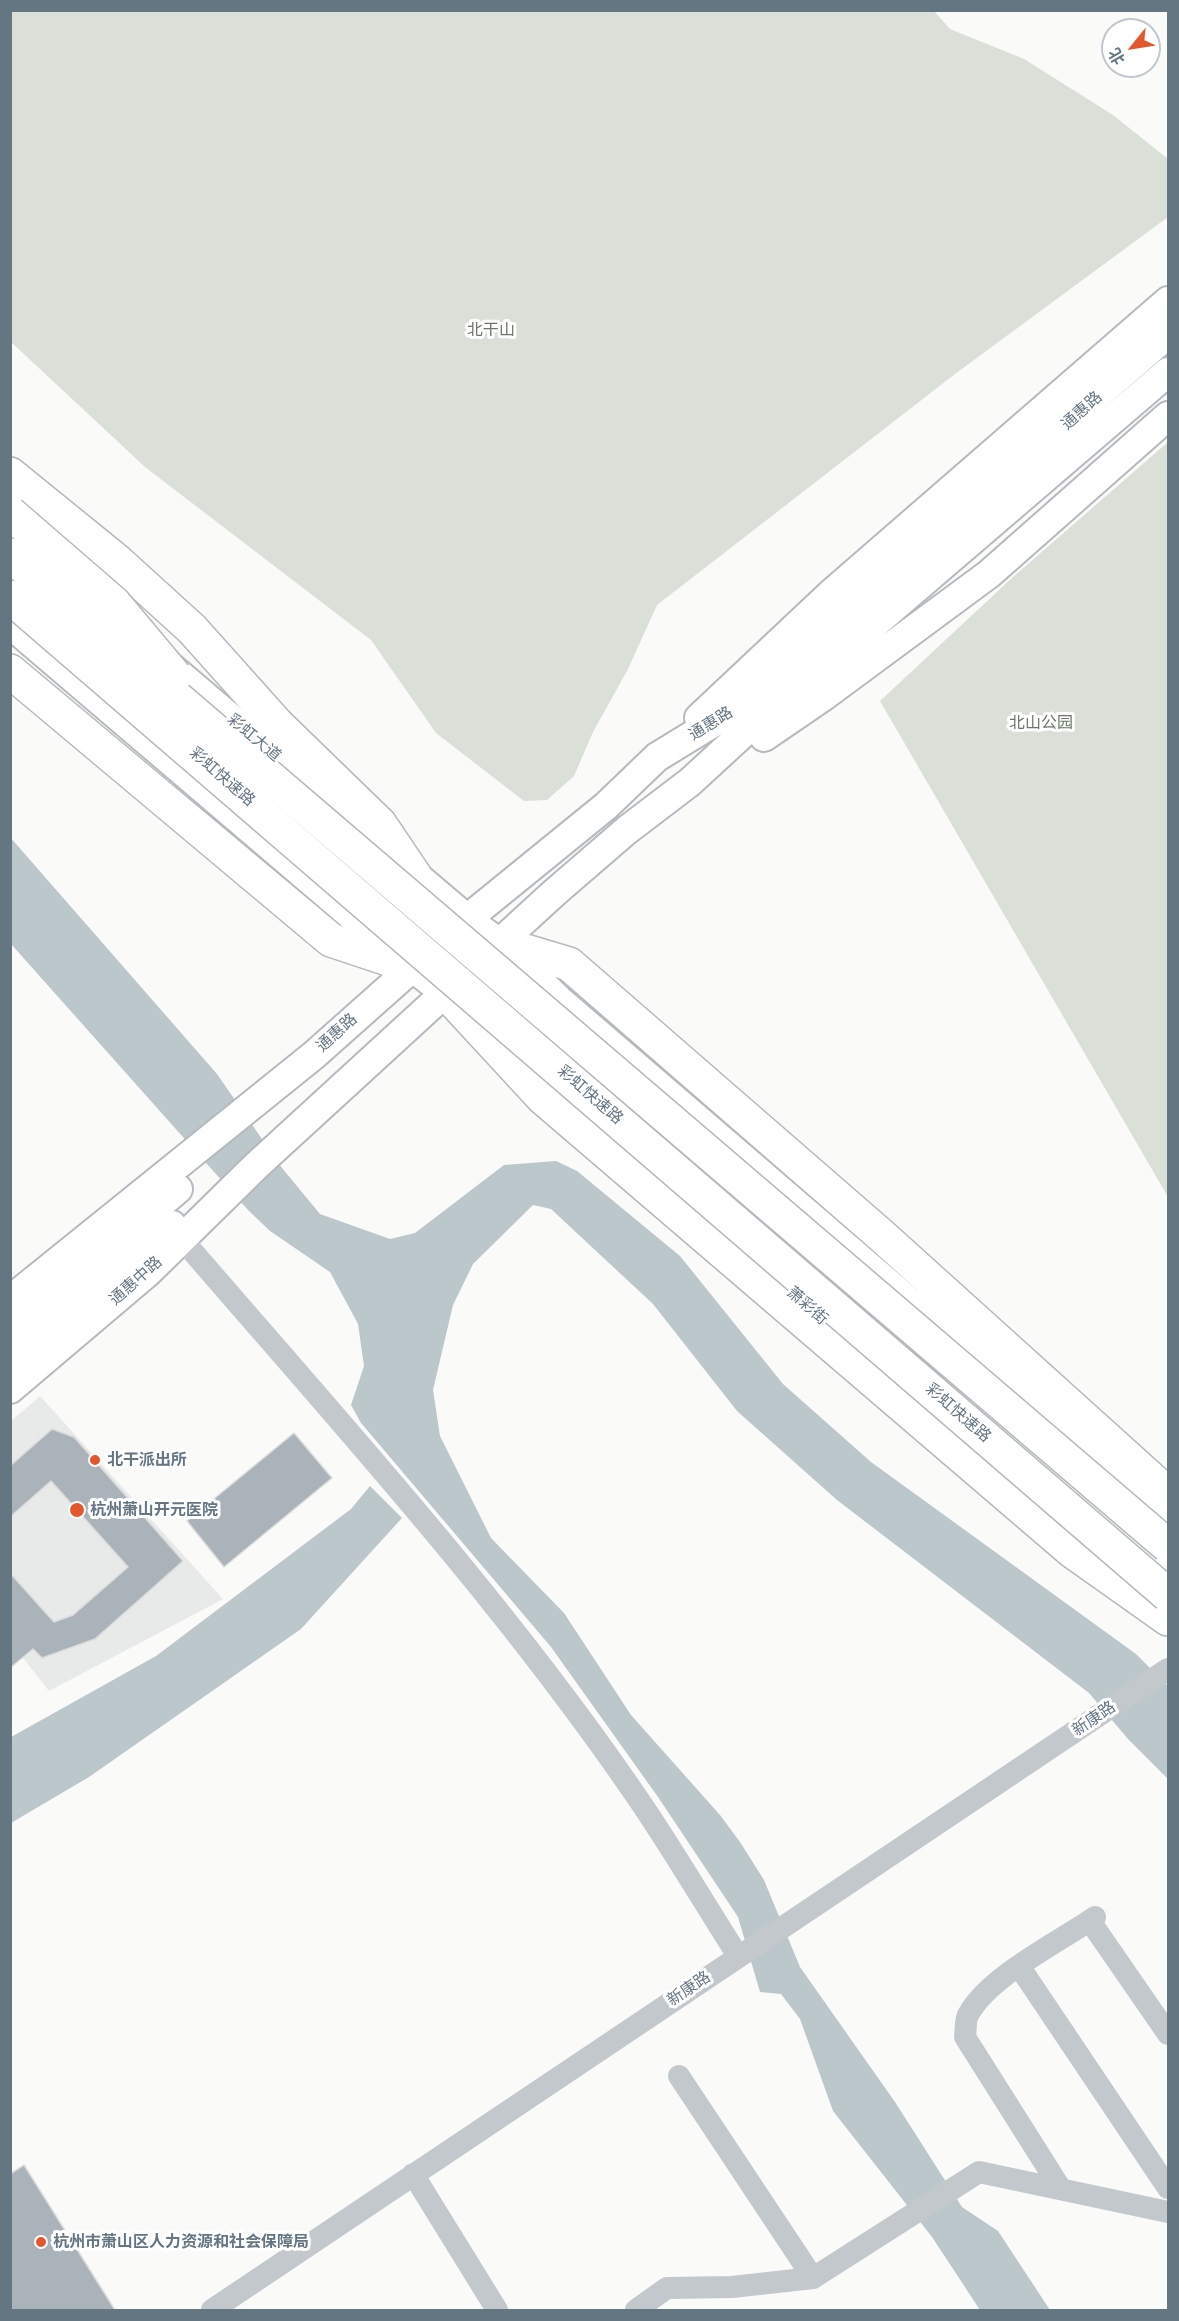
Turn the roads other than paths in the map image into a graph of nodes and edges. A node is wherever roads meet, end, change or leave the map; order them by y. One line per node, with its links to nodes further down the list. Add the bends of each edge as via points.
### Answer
1 (1168, 301): 14 (main road, via 834,591)
2 (1168, 334): 14 (main road, 通惠路, via 742,705)
3 (1168, 372): 15 (main road, 通惠路)
4 (1168, 416): 15 (main road, via 989,574 825,696)
5 (10, 474): 16 (highway, via 116,560 192,629 277,724 380,824)
6 (10, 513): 13 (highway, bridge, via 114,603)
7 (10, 531): 16 (main road, 彩虹大道)
8 (10, 555): 13 (highway, 彩虹快速路, bridge)
9 (10, 597): 12 (highway, 彩虹快速路, bridge)
10 (10, 624): 12 (highway, bridge); 19 (main road)
11 (10, 671): 19 (highway, via 331,940)
12 (149, 714): 31 (highway, 彩虹快速路, bridge)
13 (235, 749): 30 (highway, 彩虹快速路, bridge)
14 (657, 758): 17 (main road, 通惠路, via 606,806)
15 (690, 782): 18 (main road, 通惠路, via 627,830)
16 (416, 876): 17 (main road, 彩虹大道)
17 (467, 919): 18 (main road, 彩虹大道); 19 (main road, 通惠路)
18 (499, 943): 20 (main road, 通惠路); 28 (highway, via 569,964 882,1236); 29 (main road, via 559,1000)
19 (412, 967): 20 (main road); 21 (main road, 通惠路)
20 (446, 993): 22 (main road, 通惠路); 32 (main road, 萧彩街); 32 (highway, via 543,1098 1072,1551)
21 (223, 1130): 24 (main road); 25 (main road, via 178,1189)
22 (266, 1157): 23 (main road, 通惠中路); 26 (main road, 通惠中路, via 200,1201)
23 (181, 1238): 27 (main road, 通惠中路, via 148,1272); 34 (street, via 414,1509 526,1648 630,1787)
24 (10, 1300)
25 (10, 1331)
26 (10, 1361)
27 (10, 1389)
28 (1168, 1494)
29 (1168, 1524)
30 (1168, 1546)
31 (1168, 1595)
32 (1168, 1618)
33 (1168, 1669): 34 (street, 新康路)
34 (738, 1956): 38 (street, 新康路)
35 (1019, 1966): 36 (street, via 1093,1919); 39 (street); 40 (street, via 983,1994 967,2016 965,2037)
36 (1168, 2034)
37 (679, 2076): 42 (street)
38 (413, 2174): 43 (street, 新康路); 44 (street)
39 (1168, 2188)
40 (1061, 2189): 41 (street); 42 (street, via 979,2172)
41 (1168, 2212)
42 (813, 2278): 45 (street, via 732,2287 667,2288)
43 (212, 2310)
44 (497, 2310)
45 (636, 2310)

